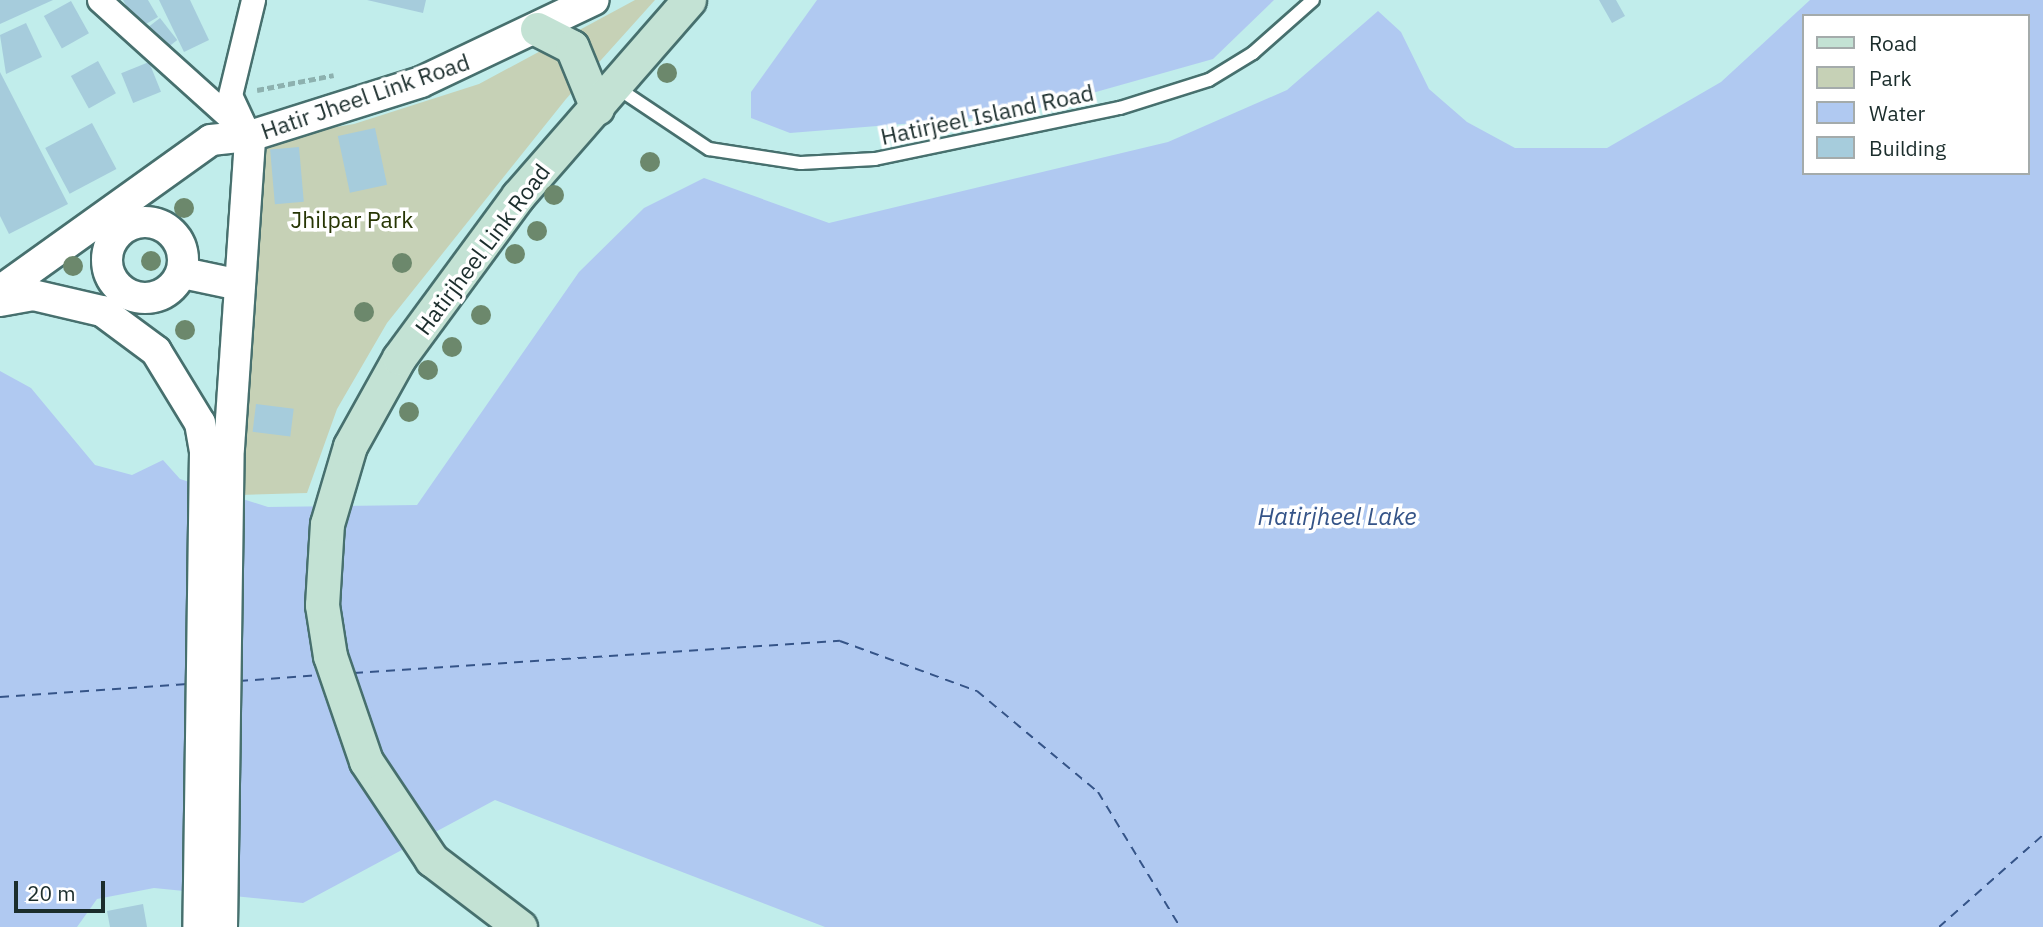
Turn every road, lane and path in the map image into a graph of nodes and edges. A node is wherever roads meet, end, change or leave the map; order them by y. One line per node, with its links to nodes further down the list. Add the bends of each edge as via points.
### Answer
1 (99, 0): 8 (street)
2 (253, 0): 8 (street, via 230,95)
3 (594, 0): 6 (street, Hatir Jheel Link Road)
4 (689, 0): 7 (main road, Hatirjheel Link Road)
5 (1313, 0): 7 (lane, Hatirjeel Island Road, via 1253,53 1209,80 1120,107 875,159 801,163 709,149)
6 (537, 29): 7 (main road, via 572,47); 8 (street, Hatir Jheel Link Road, via 421,82)
7 (606, 97): 17 (main road, Hatirjheel Link Road, via 518,196 399,358 367,410 335,488 323,605 339,692 383,793 432,860)
8 (250, 136): 9 (street, Hatir Jheel Link Road, via 211,140); 11 (street)
9 (123, 216): 10 (street, via 161,225 175,237); 12 (street); 14 (street, via 106,248)
10 (183, 273): 11 (street); 14 (street, via 154,297)
11 (240, 285): 15 (street)
12 (0, 291)
13 (0, 301): 14 (street, via 33,295)
14 (123, 308): 15 (street)
15 (216, 438): 16 (street)
16 (209, 924)
17 (520, 927)

